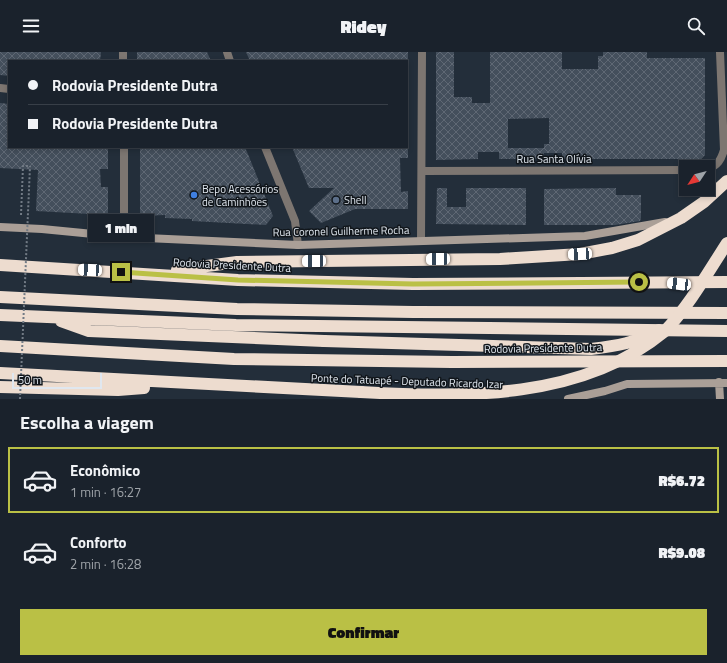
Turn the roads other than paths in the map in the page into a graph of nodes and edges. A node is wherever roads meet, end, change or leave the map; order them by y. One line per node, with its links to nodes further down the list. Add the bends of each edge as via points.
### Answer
1 (422, 52): 7 (street)
2 (720, 52): 5 (street, via 724,150 721,160)
3 (124, 148): 11 (street)
4 (265, 148): 14 (street, via 295,221)
5 (715, 166)
6 (679, 170): 7 (street, Rua Santa Olívia)
7 (422, 171): 12 (street)
8 (727, 181): 9 (highway)
9 (681, 218): 12 (main road, Rua Coronel Guilherme Rocha, via 651,226 585,236); 16 (highway, via 638,240 580,254 500,259 237,262)
10 (0, 227): 11 (main road, Rua Coronel Guilherme Rocha)
11 (124, 237): 14 (main road, Rua Coronel Guilherme Rocha)
12 (421, 241): 14 (main road, Rua Coronel Guilherme Rocha)
13 (727, 243): 22 (highway, Ponte do Tatuapé - Deputado Ricardo Izar, bridge, via 689,302)
14 (298, 245)
15 (0, 265): 16 (highway, Rodovia Presidente Dutra)
16 (152, 273): 17 (highway, Rodovia Presidente Dutra, via 238,280 413,284)
17 (725, 284)
18 (0, 297): 19 (highway, via 237,309)
19 (727, 313)
20 (0, 315): 21 (highway, Rodovia Presidente Dutra)
21 (50, 317): 22 (highway, bridge, via 89,331 591,349 619,346 646,338); 23 (highway, Rodovia Presidente Dutra, via 236,325)
22 (671, 324): 28 (highway, Ponte do Tatuapé - Deputado Ricardo Izar, bridge, via 640,353 613,370 584,383 553,392 517,398 468,398)
23 (727, 330)
24 (0, 346): 25 (highway, Rodovia Presidente Dutra, via 234,359 452,362)
25 (727, 361)
26 (0, 373): 28 (highway)
27 (723, 382): 30 (main road, via 627,384); 31 (main road)
28 (191, 384): 29 (highway, via 118,390)
29 (0, 387)
30 (568, 399)
31 (720, 399)

